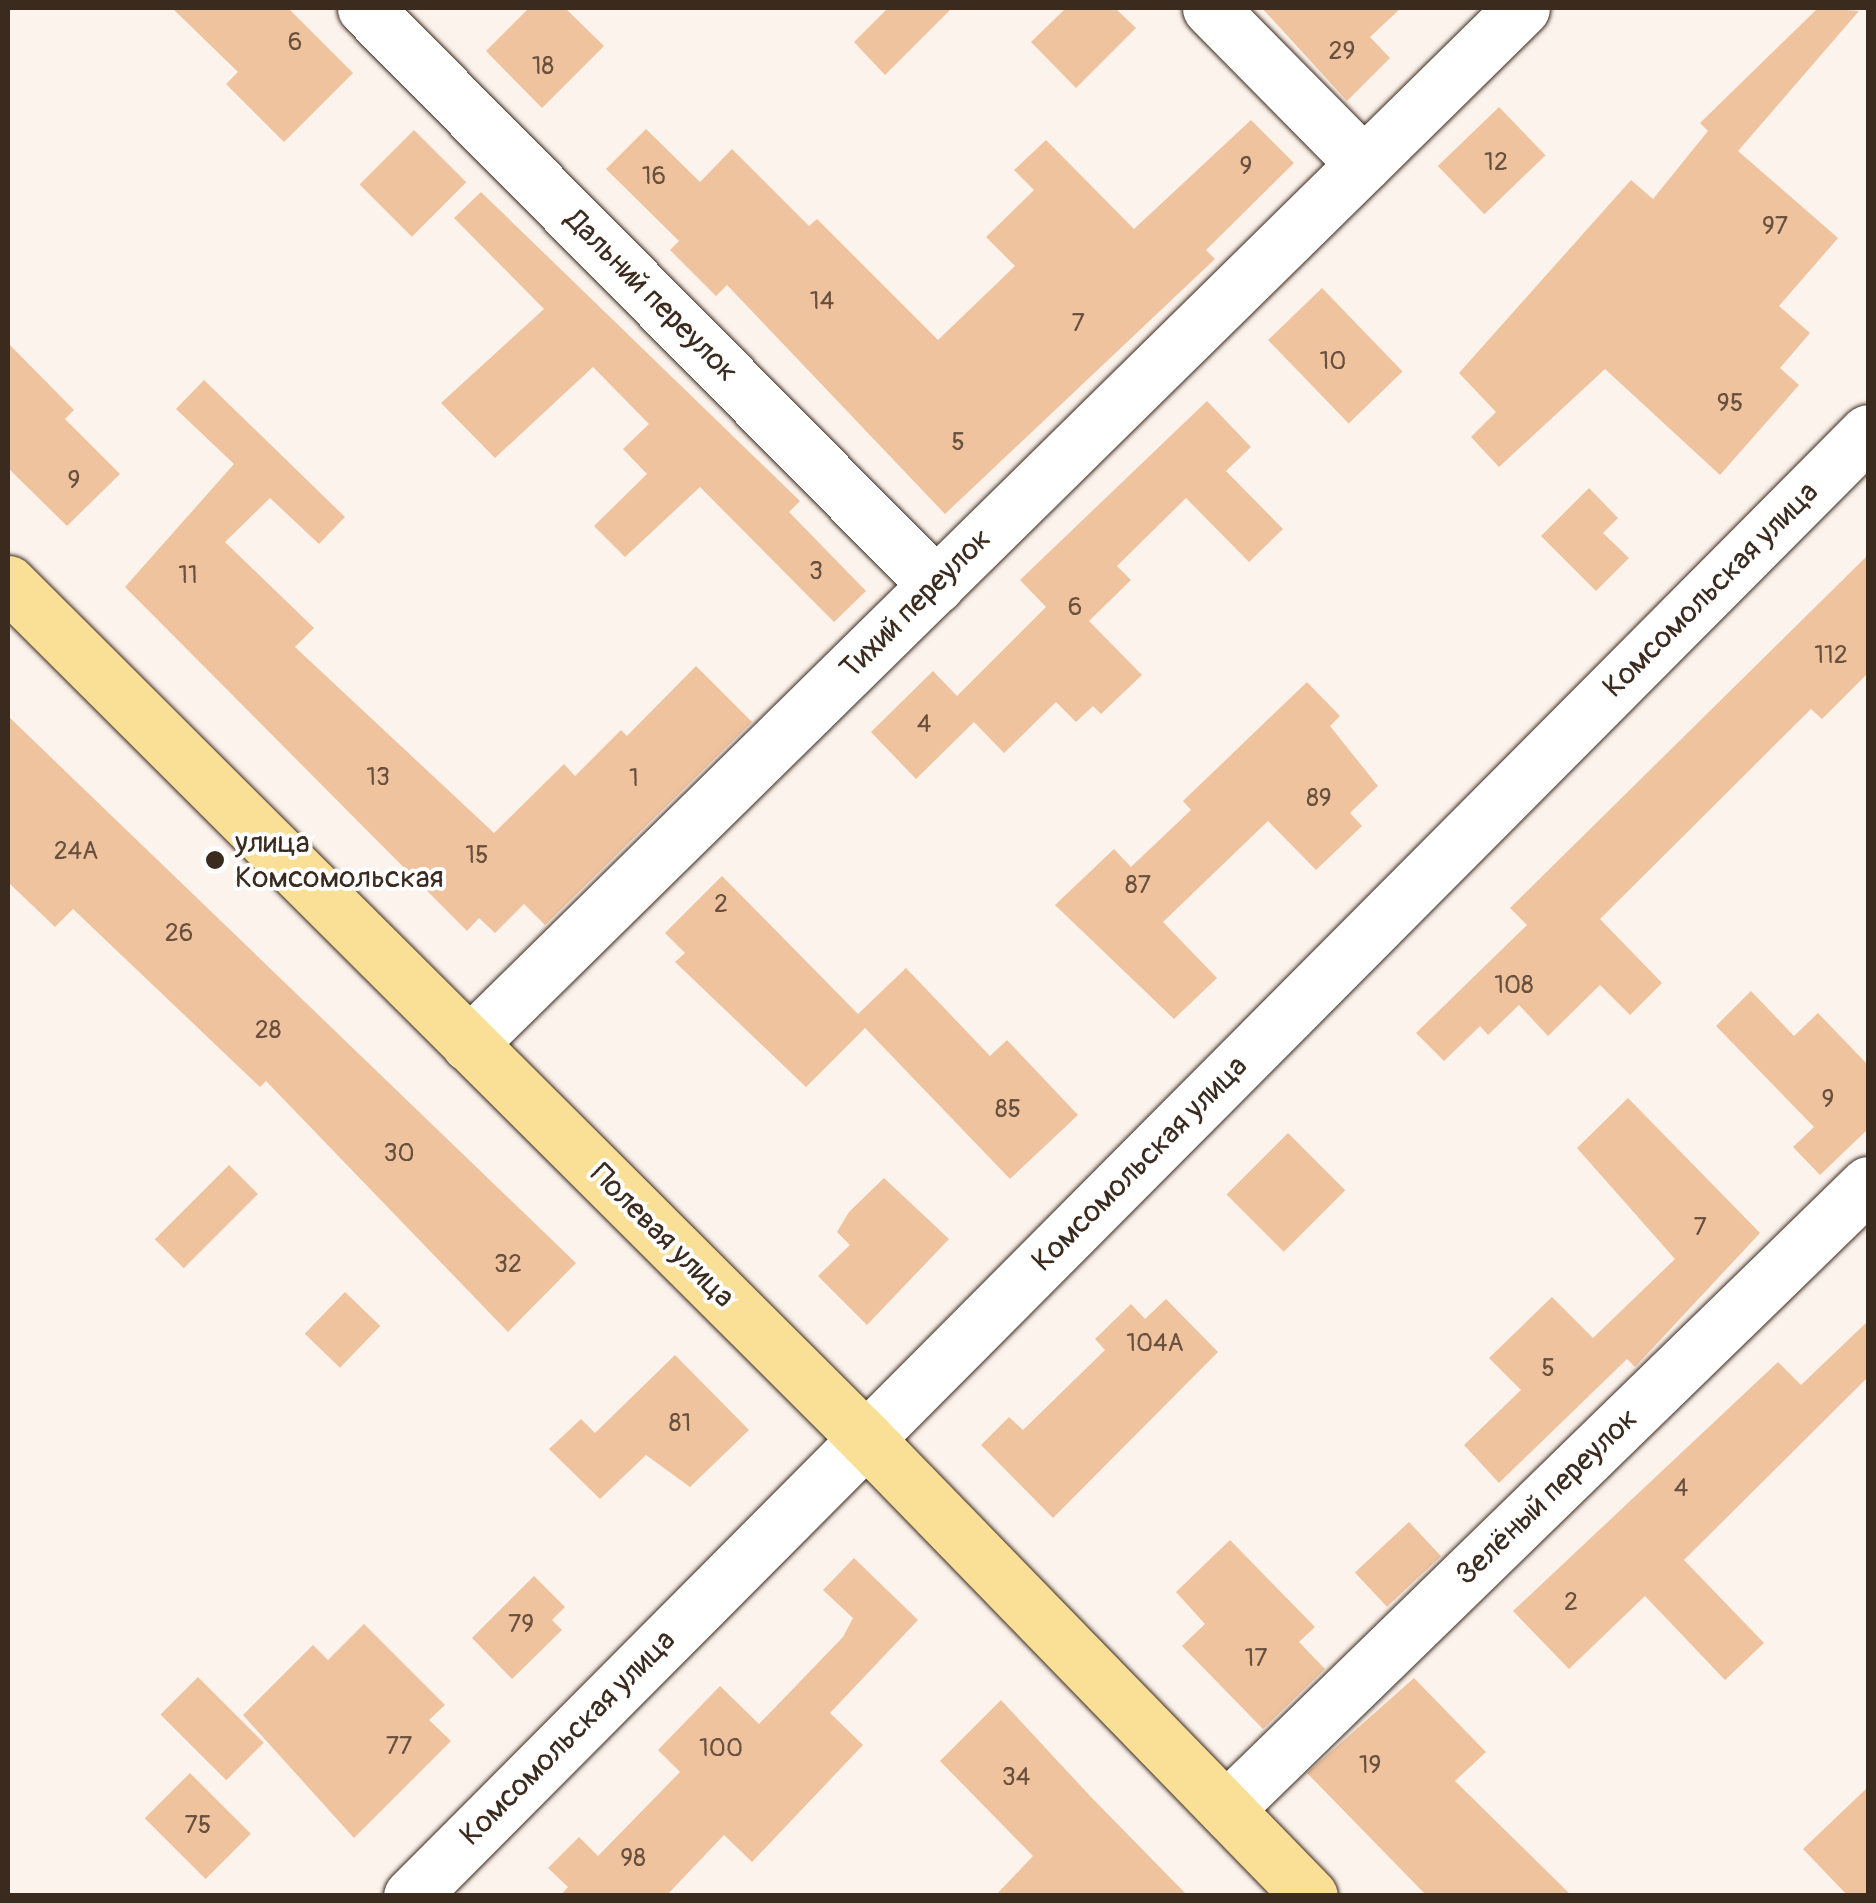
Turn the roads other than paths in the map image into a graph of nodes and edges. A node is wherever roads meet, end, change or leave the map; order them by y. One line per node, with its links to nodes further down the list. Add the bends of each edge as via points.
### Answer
1 (365, 8): 7 (street, Дальний переулок)
2 (1210, 8): 4 (street)
3 (1522, 8): 4 (street, Тихий переулок)
4 (1364, 164): 7 (street, Тихий переулок)
5 (1868, 432): 10 (street, Комсомольская улица)
6 (8, 583): 8 (main road, Полевая улица)
7 (936, 585): 8 (street, Тихий переулок)
8 (469, 1044): 10 (main road, Полевая улица)
9 (1868, 1184): 11 (street, Зелёный переулок)
10 (866, 1439): 11 (main road, Полевая улица); 12 (street, Комсомольская улица)
11 (1226, 1809): 13 (main road, Полевая улица)
12 (410, 1896)
13 (1310, 1896)

